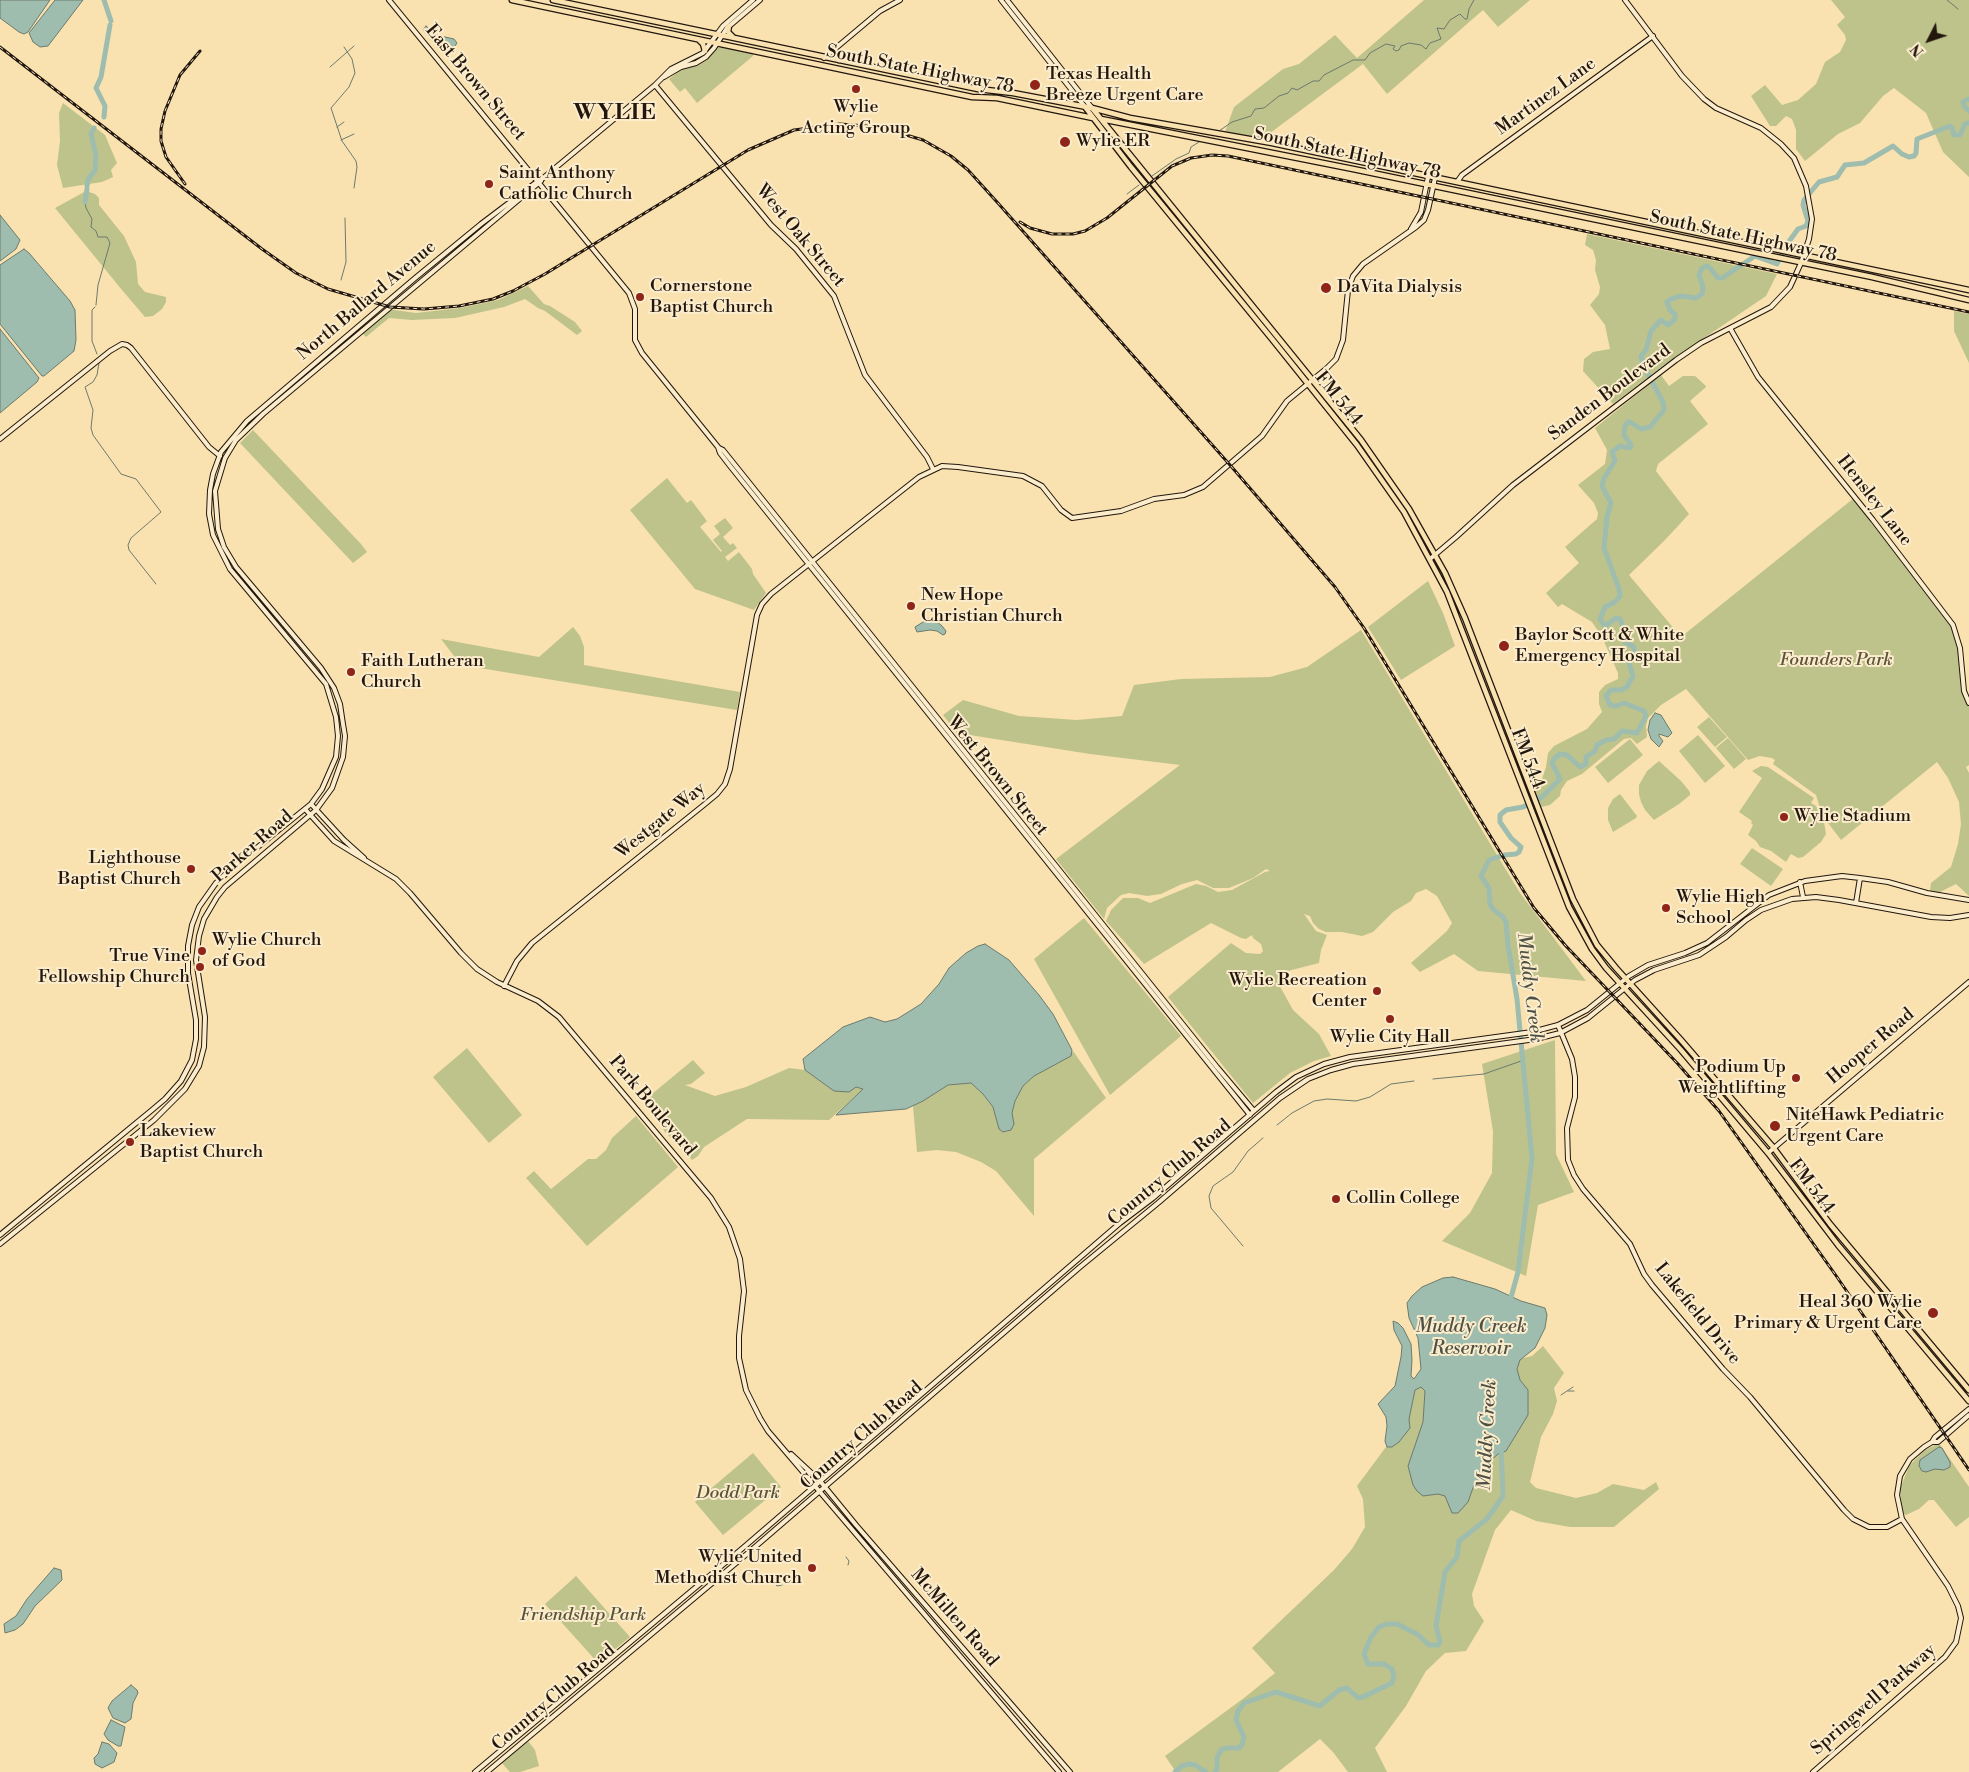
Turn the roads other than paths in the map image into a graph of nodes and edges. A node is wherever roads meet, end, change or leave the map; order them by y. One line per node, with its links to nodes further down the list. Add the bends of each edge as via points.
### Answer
1 (389, 0): 38 (main road, East Brown Street)
2 (512, 0): 14 (main road, South State Highway 78)
3 (553, 0): 11 (main road, South State Highway 78)
4 (753, 0): 11 (main road, via 725,23)
5 (760, 0): 10 (main road)
6 (900, 0): 16 (main road, via 880,11)
7 (1001, 0): 24 (main road)
8 (1007, 0): 27 (main road)
9 (1625, 0): 12 (main road, Sanden Boulevard)
10 (729, 26): 11 (main road); 13 (main road, via 728,32)
11 (719, 35): 13 (main road, South State Highway 78); 15 (main road)
12 (1653, 36): 39 (main road, Martinez Lane, via 1462,174); 45 (main road, Sanden Boulevard, via 1682,76 1704,99 1716,108 1761,128 1788,151 1799,168 1809,196 1811,230)
13 (734, 38): 18 (main road, South State Highway 78)
14 (698, 39): 15 (main road, South State Highway 78); 17 (main road)
15 (715, 42): 17 (main road); 20 (main road, via 703,59); 23 (main road, South State Highway 78, via 972,96)
16 (835, 49): 18 (main road); 19 (main road)
17 (704, 51): 20 (main road, via 675,66)
18 (824, 58): 19 (main road, South State Highway 78)
19 (840, 61): 22 (main road, South State Highway 78)
20 (664, 77): 21 (main road, North Ballard Avenue)
21 (655, 85): 38 (main road, North Ballard Avenue); 60 (main road, West Oak Street, via 834,296 865,375)
22 (1013, 93): 23 (main road); 25 (main road, South State Highway 78)
23 (1011, 101): 28 (main road, South State Highway 78)
24 (1081, 101): 25 (main road); 26 (main road)
25 (1077, 106): 26 (main road, South State Highway 78)
26 (1086, 107): 27 (main road, South State Highway 78); 28 (main road, FM 544 / FM 544)
27 (1092, 108): 29 (main road, FM 544 / FM 544); 31 (main road, South State Highway 78)
28 (1093, 118): 29 (main road, South State Highway 78); 43 (main road, FM 544 / FM 544)
29 (1100, 119): 30 (main road, South State Highway 78); 33 (main road, FM 544 / FM 544)
30 (1114, 122): 32 (main road, South State Highway 78); 33 (main road)
31 (1165, 124): 32 (main road); 34 (main road, South State Highway 78)
32 (1165, 132): 35 (main road, South State Highway 78)
33 (1112, 133): 42 (main road, FM 544 / FM 544)
34 (1374, 165): 35 (main road); 36 (main road, South State Highway 78)
35 (1373, 173): 40 (main road, South State Highway 78)
36 (1428, 177): 37 (main road, South State Highway 78); 40 (main road)
37 (1435, 178): 39 (main road, South State Highway 78); 41 (main road)
38 (540, 181): 55 (main road, West Brown Street, via 629,293 635,309 635,340 642,353); 56 (main road, North Ballard Avenue, via 414,280 247,422); 57 (main road, North Ballard Avenue, via 263,414 236,440)
39 (1457, 182): 45 (main road, South State Highway 78)
40 (1426, 184): 41 (main road, South State Highway 78); 44 (main road, via 1421,212)
41 (1433, 186): 44 (main road, via 1426,215); 46 (main road, South State Highway 78)
42 (1177, 212): 43 (main road); 49 (main road, FM 544 / FM 544)
43 (1172, 217): 50 (main road, FM 544 / FM 544)
44 (1411, 230): 52 (main road, via 1366,261 1355,273 1348,290 1341,350 1334,362)
45 (1804, 255): 46 (main road, Sanden Boulevard); 47 (main road, South State Highway 78)
46 (1802, 263): 48 (main road, South State Highway 78); 51 (main road, Sanden Boulevard, via 1778,302)
47 (1969, 290)
48 (1969, 300)
49 (1261, 316): 50 (main road); 52 (main road, FM 544 / FM 544)
50 (1256, 319): 53 (main road, FM 544 / FM 544)
51 (1730, 328): 61 (main road, Sanden Boulevard, via 1701,343 1641,386 1513,486); 67 (main road, Hensley Lane, via 1758,377 1943,610 1960,648 1964,691)
52 (1313, 380): 53 (main road); 58 (main road, FM 544 / FM 544)
53 (1308, 384): 59 (main road, FM 544 / FM 544); 60 (main road, via 1282,406 1262,436 1203,487 1121,511 1070,517 1042,486 1023,476 948,466)
54 (0, 440): 56 (main road, via 122,344 131,348)
55 (719, 448): 63 (main road, West Brown Street); 64 (main road, West Brown Street)
56 (219, 456): 57 (main road); 72 (main road, Parker Road, via 211,480 209,503 211,529 219,551 234,575 326,684 334,709 338,736 336,757 322,789)
57 (224, 458): 74 (main road, Parker Road, via 215,491 218,529 224,548 236,567 324,672 340,704 344,736 342,757 332,788)
58 (1374, 458): 59 (main road); 61 (main road, FM 544 / FM 544)
59 (1370, 462): 62 (main road, FM 544 / FM 544, via 1404,512)
60 (933, 469): 63 (main road, Westgate Way)
61 (1436, 555): 62 (main road, Sanden Boulevard); 65 (main road, FM 544 / FM 544)
62 (1430, 559): 66 (main road, FM 544 / FM 544, via 1454,607)
63 (812, 560): 64 (main road, Westgate Way); 68 (main road, West Brown Street)
64 (808, 564): 68 (main road, West Brown Street); 95 (main road, Westgate Way, via 771,594 757,615 725,784 705,804 532,943 517,961)
65 (1492, 689): 66 (main road); 78 (main road, FM 544 / FM 544)
66 (1486, 691): 80 (main road, FM 544 / FM 544)
67 (1969, 703)
68 (927, 708): 70 (main road, West Brown Street); 71 (main road, West Brown Street)
69 (969, 762): 70 (main road)
70 (984, 775): 71 (main road, West Brown Street)
71 (1003, 802): 102 (main road, West Brown Street); 104 (main road, West Brown Street)
72 (311, 804): 73 (main road, Parker Road); 74 (main road, Park Boulevard)
73 (305, 809): 75 (main road, Park Boulevard); 120 (main road, Parker Road, via 220,879 195,915 189,937 188,973 196,1039 192,1060 181,1081 165,1099)
74 (316, 810): 75 (main road, Parker Road); 76 (main road, Park Boulevard)
75 (310, 816): 76 (main road, Park Boulevard, via 334,841); 121 (main road, Parker Road, via 225,887 204,919 196,960 205,1017 204,1047 199,1066 185,1089 159,1116)
76 (369, 862): 95 (main road, Park Boulevard, via 396,879 466,958)
77 (1860, 878): 79 (main road, Country Club Road, via 1828,877); 82 (main road, Country Club Road); 83 (main road)
78 (1566, 882): 80 (main road); 91 (main road, FM 544 / FM 544, via 1586,927)
79 (1800, 882): 81 (main road); 84 (main road, Country Club Road, via 1770,895)
80 (1560, 884): 93 (main road, FM 544 / FM 544, via 1586,940)
81 (1803, 898): 83 (main road, Country Club Road); 86 (main road, Country Club Road, via 1779,903)
82 (1969, 900)
83 (1856, 903): 85 (main road, Country Club Road, via 1930,917)
84 (1742, 915): 86 (main road); 87 (main road, Country Club Road)
85 (1969, 915)
86 (1746, 920): 88 (main road, Country Club Road)
87 (1708, 943): 88 (main road); 89 (main road, Country Club Road)
88 (1711, 948): 90 (main road, Country Club Road)
89 (1665, 959): 90 (main road); 91 (main road, Country Club Road)
90 (1668, 966): 94 (main road, Country Club Road, via 1642,975)
91 (1625, 978): 93 (main road, Country Club Road); 94 (main road, FM 544 / FM 544)
92 (1969, 982): 112 (main road, Hooper Road)
93 (1620, 983): 96 (main road, FM 544 / FM 544); 97 (main road, Country Club Road, via 1587,1010)
94 (1630, 984): 96 (main road, Country Club Road); 106 (main road, FM 544 / FM 544)
95 (504, 986): 135 (main road, Park Boulevard, via 534,999 559,1017 719,1208 737,1245 742,1265 741,1372 757,1413)
96 (1624, 988): 98 (main road, Country Club Road, via 1588,1018); 107 (main road, FM 544 / FM 544)
97 (1558, 1025): 98 (main road, Lakefield Drive); 99 (main road, Country Club Road, via 1532,1032)
98 (1560, 1033): 100 (main road, Country Club Road, via 1532,1040); 140 (main road, Lakefield Drive, via 1572,1059 1575,1077 1575,1097 1567,1128 1568,1160 1583,1189 1630,1244 1652,1284 1844,1510 1869,1527 1888,1527)
99 (1419, 1048): 100 (main road); 101 (main road); 103 (main road, Country Club Road)
100 (1422, 1055): 101 (main road, Country Club Road)
101 (1416, 1056): 105 (main road, Country Club Road)
102 (1204, 1057): 104 (main road); 109 (main road, West Brown Street)
103 (1338, 1060): 105 (main road); 108 (main road, Country Club Road, via 1296,1077)
104 (1217, 1067): 108 (main road, West Brown Street)
105 (1339, 1067): 110 (main road, Country Club Road, via 1316,1075 1287,1092)
106 (1726, 1093): 107 (main road); 112 (main road, FM 544 / FM 544)
107 (1720, 1098): 113 (main road, FM 544 / FM 544)
108 (1254, 1111): 109 (main road, Country Club Road); 110 (main road, West Brown Street)
109 (1250, 1114): 111 (main road, West Brown Street); 114 (main road, Country Club Road)
110 (1259, 1117): 111 (main road, Country Club Road)
111 (1255, 1120): 115 (main road, Country Club Road)
112 (1773, 1148): 113 (main road, Hooper Road); 118 (main road, FM 544 / FM 544)
113 (1768, 1153): 116 (main road, FM 544 / FM 544)
114 (1204, 1154): 115 (main road); 117 (main road, Country Club Road)
115 (1208, 1160): 119 (main road, Country Club Road)
116 (1788, 1179): 118 (main road, via 1801,1192); 122 (main road, FM 544 / FM 544)
117 (1161, 1191): 119 (main road); 126 (main road, Country Club Road)
118 (1807, 1193): 123 (main road, FM 544 / FM 544)
119 (1166, 1197): 127 (main road, Country Club Road)
120 (0, 1235)
121 (0, 1244)
122 (1874, 1288): 123 (main road); 125 (main road, FM 544 / FM 544)
123 (1895, 1302): 124 (main road, FM 544 / FM 544)
124 (1930, 1343): 125 (main road); 128 (main road, FM 544 / FM 544)
125 (1924, 1348): 129 (main road, FM 544 / FM 544)
126 (943, 1375): 127 (main road); 136 (main road, Country Club Road)
127 (948, 1381): 138 (main road, Country Club Road)
128 (1969, 1390)
129 (1969, 1400)
130 (1969, 1408): 132 (main road, Springwell Parkway)
131 (1969, 1416): 133 (main road, Springwell Parkway)
132 (1948, 1426): 133 (main road); 134 (main road, Springwell Parkway)
133 (1952, 1430): 134 (main road, Springwell Parkway, via 1938,1442)
134 (1932, 1442): 140 (main road, Springwell Parkway, via 1914,1455 1900,1476 1897,1495)
135 (781, 1446): 136 (main road, Park Boulevard); 137 (main road, Park Boulevard)
136 (820, 1481): 137 (main road, Country Club Road); 138 (main road, McMillen Road)
137 (815, 1485): 139 (main road, Park Boulevard); 141 (main road, Country Club Road)
138 (825, 1487): 139 (main road, Country Club Road); 146 (main road, McMillen Road)
139 (820, 1491): 142 (main road, Country Club Road); 145 (main road, McMillen Road)
140 (1902, 1520): 147 (main road, Springwell Parkway, via 1948,1586 1958,1606 1961,1618 1956,1642 1946,1657)
141 (757, 1535): 142 (main road); 143 (main road, Country Club Road)
142 (762, 1540): 144 (main road, Country Club Road)
143 (475, 1772)
144 (487, 1772)
145 (1059, 1772)
146 (1070, 1772)
147 (1813, 1772)

